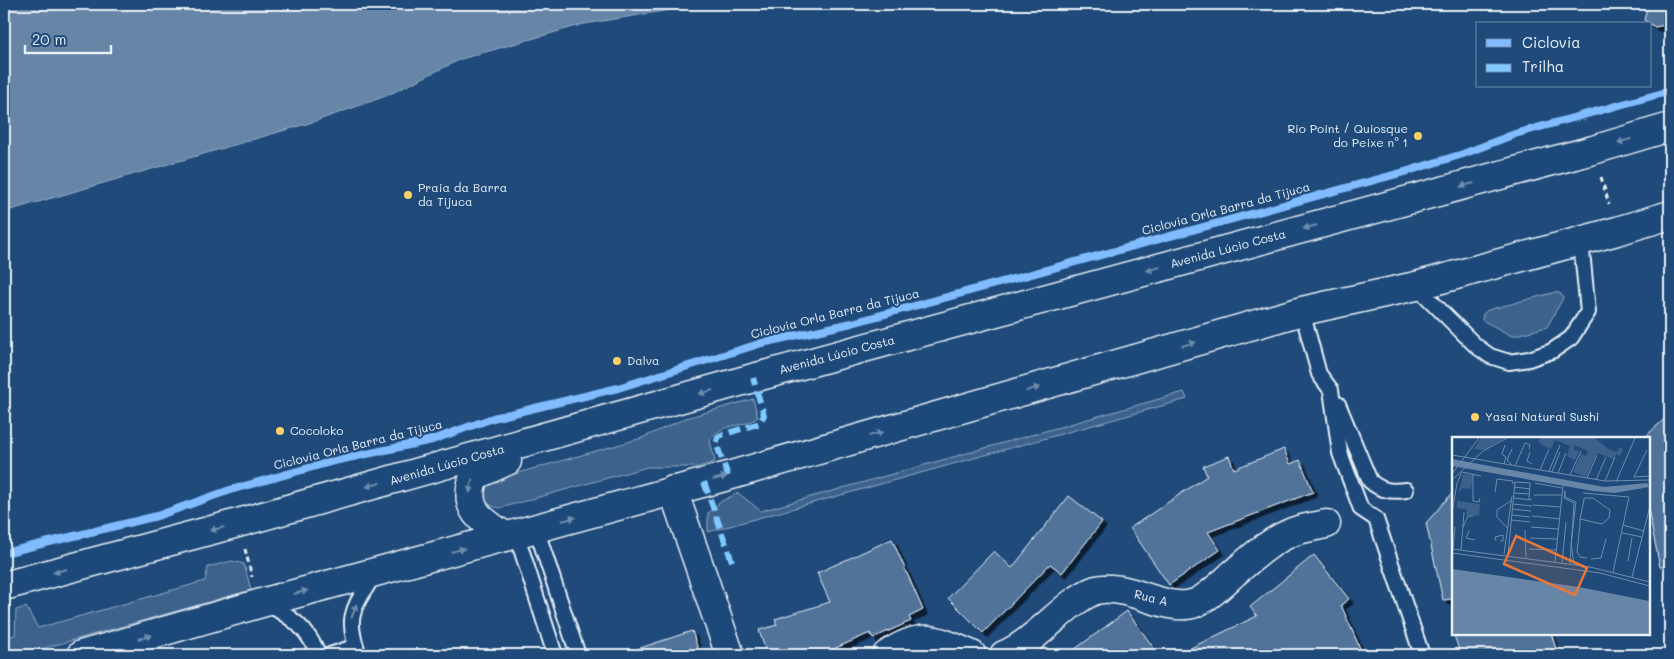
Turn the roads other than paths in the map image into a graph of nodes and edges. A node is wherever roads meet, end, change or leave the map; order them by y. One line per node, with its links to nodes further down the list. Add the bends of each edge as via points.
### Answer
1 (1670, 127): 7 (main road, Avenida Lúcio Costa, one-way to 7, via 762,375)
2 (1670, 215): 3 (main road)
3 (1581, 241): 4 (main road); 4 (lane, via 1588,312 1571,338 1552,351 1528,359 1508,362 1490,356)
4 (1416, 286): 5 (main road)
5 (1302, 311): 6 (lane, via 1319,374); 8 (main road, one-way to 5)
6 (1331, 390): 9 (lane, via 1370,481 1388,491); 25 (lane, via 1340,453 1361,509 1376,519)
7 (589, 426): 11 (main road, one-way to 11, via 474,476 470,503 479,518); 13 (main road, Avenida Lúcio Costa, one-way to 13)
8 (673, 490): 11 (main road, one-way to 8); 21 (main road)
9 (1406, 490)
10 (1326, 524): 24 (main road, Rua A, via 1291,532 1278,539 1196,603 1160,602 1108,588 1087,593 1015,651)
11 (519, 533): 12 (main road, one-way to 11); 19 (lane); 20 (lane)
12 (376, 571): 14 (main road, one-way to 12); 15 (lane, one-way to 12, via 351,620 354,608)
13 (4, 586)
14 (265, 602): 16 (main road, one-way to 14); 17 (lane, via 294,619 304,629)
15 (358, 651): 18 (lane)
16 (81, 655)
17 (319, 655)
18 (330, 655)
19 (556, 655)
20 (578, 655)
21 (730, 655)
22 (887, 655): 23 (main road, via 922,639 938,641)
23 (972, 655)
24 (1004, 655)
25 (1422, 655)

